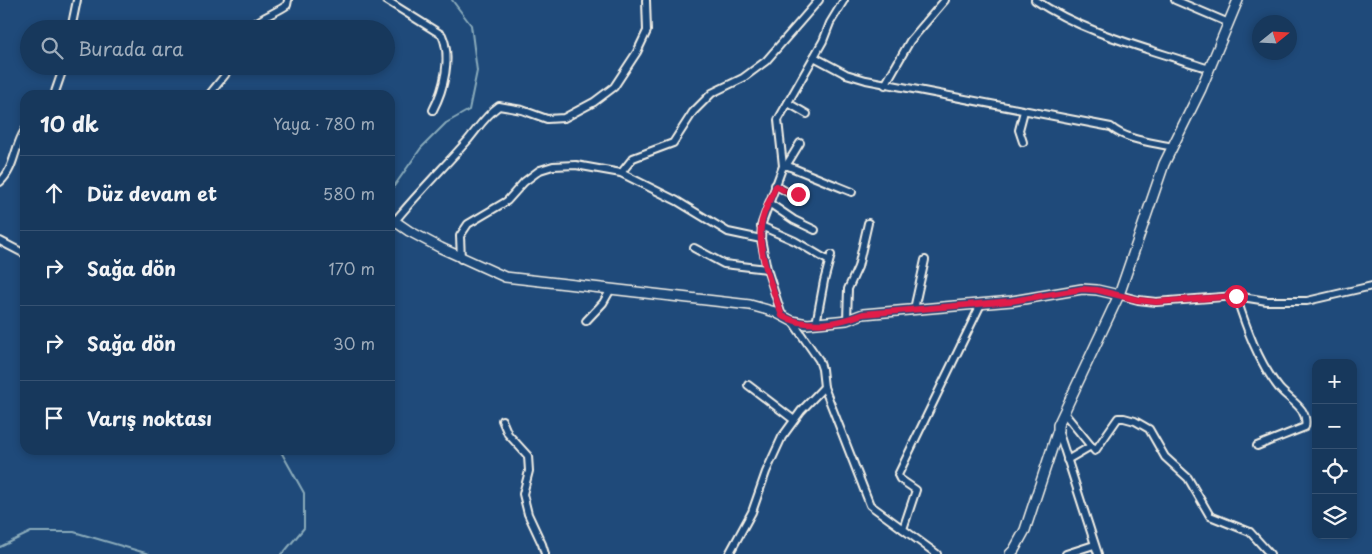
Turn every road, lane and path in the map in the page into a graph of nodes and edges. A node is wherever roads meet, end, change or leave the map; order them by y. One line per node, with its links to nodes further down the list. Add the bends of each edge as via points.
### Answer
1 (77, 0): 11 (street)
2 (288, 0): 12 (street, via 287,4)
3 (386, 0): 22 (street, via 442,35 445,42 442,86)
4 (646, 0): 36 (street, via 646,31 637,52 614,87 564,118 546,119 499,106 490,112)
5 (819, 0): 30 (street, via 766,62 712,93 693,112 673,143 633,158)
6 (844, 0): 14 (street)
7 (945, 0): 18 (street, via 910,41)
8 (1035, 0): 15 (street, via 1090,29)
9 (1175, 0): 13 (street)
10 (1238, 0): 13 (street)
11 (73, 20)
12 (261, 20)
13 (1229, 23): 15 (street)
14 (814, 57): 18 (street, via 846,74); 21 (street)
15 (1210, 69): 28 (street)
16 (61, 75): 19 (street)
17 (225, 75): 20 (street)
18 (885, 85): 23 (street)
19 (56, 90)
20 (213, 90)
21 (788, 103): 24 (street); 29 (street, via 778,120)
22 (433, 110)
23 (1024, 111): 26 (street, via 1019,130); 28 (street, via 1110,127 1130,138)
24 (807, 114)
25 (20, 140): 31 (street, via 8,172)
26 (1023, 142)
27 (800, 143): 29 (street)
28 (1173, 147): 50 (street, via 1164,164)
29 (784, 166): 32 (street); 33 (street)
30 (622, 173): 41 (street, via 728,232); 45 (street, via 576,165 540,170 507,201 468,224 460,236)
31 (0, 182)
32 (776, 186): 34 (street, via 794,196); 35 (street)
33 (852, 192)
34 (800, 194)
35 (769, 203): 39 (street); 40 (street)
36 (395, 218)
37 (395, 221): 45 (street)
38 (868, 223): 55 (street, via 858,267 848,289)
39 (761, 226): 41 (street); 58 (street, via 830,258)
40 (815, 230)
41 (761, 239): 47 (street)
42 (0, 241): 44 (street)
43 (694, 248): 47 (street, via 724,264)
44 (20, 251)
45 (462, 259): 49 (street, via 505,277)
46 (925, 260): 53 (street)
47 (767, 269): 54 (street)
48 (1372, 286): 51 (street, via 1307,301 1267,301)
49 (612, 289): 54 (street, via 750,305); 56 (street)
50 (1119, 295): 51 (street, via 1156,302); 52 (street, via 1082,289); 61 (street)
51 (1236, 296): 66 (street, via 1269,375 1307,419 1305,427)
52 (980, 304): 53 (street); 68 (street, via 898,475 916,490)
53 (914, 309): 55 (street, via 863,314)
54 (782, 316): 57 (street)
55 (847, 320): 58 (street)
56 (586, 321)
57 (792, 321): 58 (street); 60 (street, via 818,360)
58 (816, 324)
59 (748, 385): 63 (street)
60 (824, 387): 63 (street); 68 (street, via 870,505)
61 (1064, 413): 64 (street); 65 (street)
62 (502, 420): 70 (street, via 508,434 528,456 529,471 523,494)
63 (794, 420): 71 (street, via 782,437 752,512)
64 (1058, 430): 67 (street); 73 (street, via 1025,530)
65 (1091, 446): 67 (street); 76 (street, via 1095,451 1118,418 1135,421 1149,429 1166,457 1188,478 1210,516 1250,532)
66 (1257, 446)
67 (1068, 460): 69 (street)
68 (903, 529): 72 (street)
69 (1094, 545): 74 (street); 75 (street)
70 (545, 554)
71 (730, 554)
72 (937, 554)
73 (1010, 554)
74 (1066, 554)
75 (1098, 554)
76 (1270, 554)

